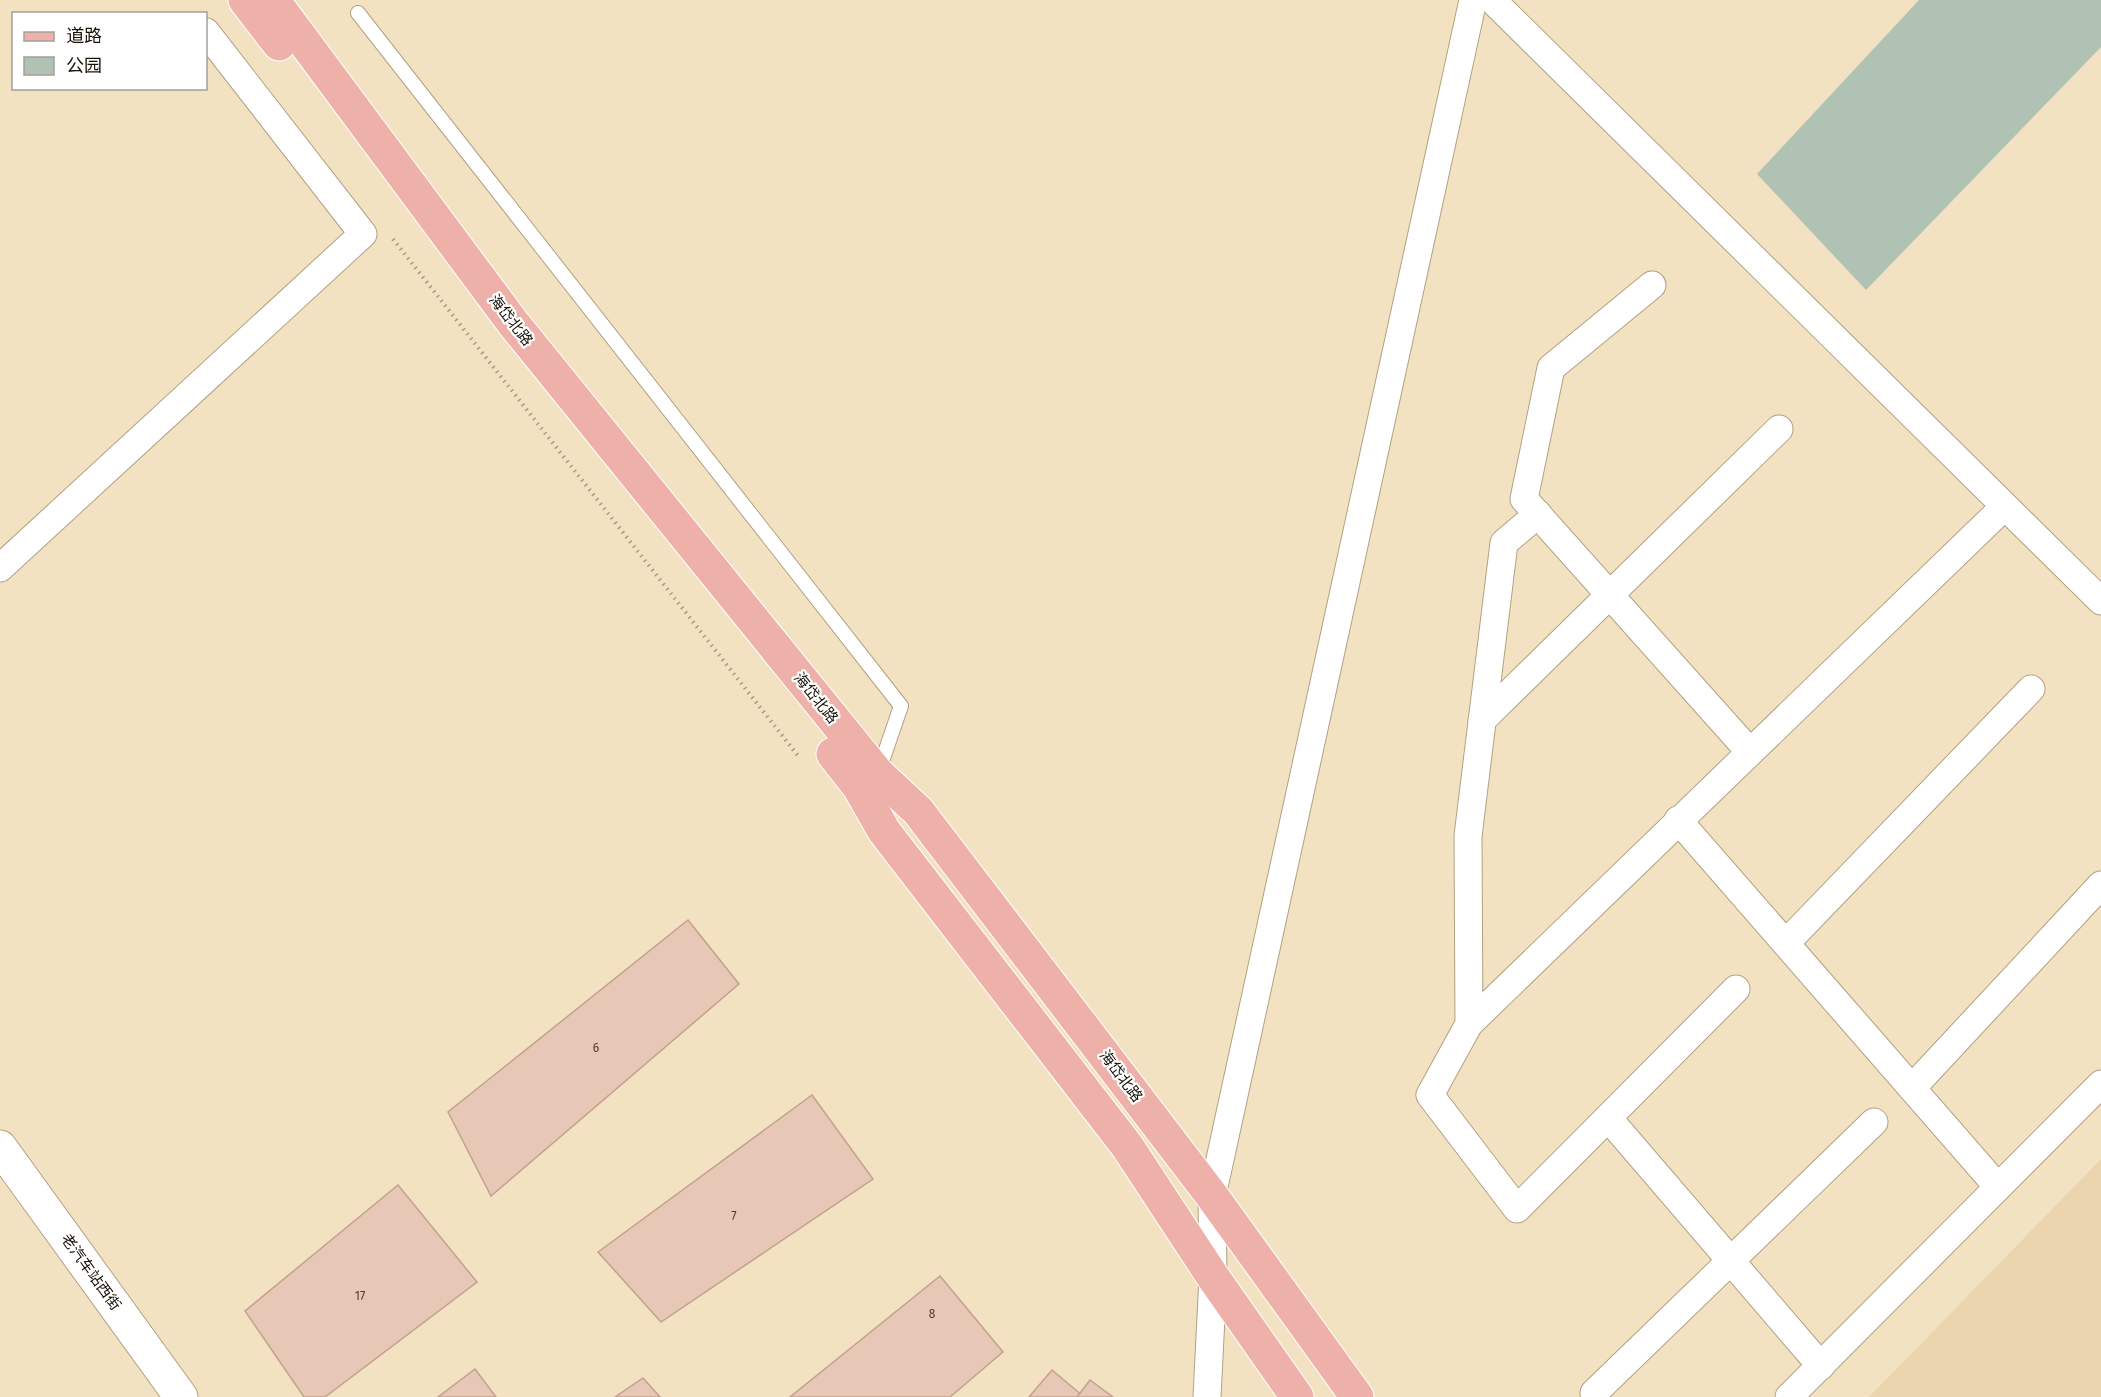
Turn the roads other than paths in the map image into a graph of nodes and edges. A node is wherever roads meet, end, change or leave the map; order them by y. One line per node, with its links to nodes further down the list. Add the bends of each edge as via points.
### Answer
1 (245, 0): 30 (main road, 海岱北路, via 859,787 884,831 1127,1146)
2 (273, 0): 17 (main road, 海岱北路, via 513,323)
3 (1473, 0): 29 (street)
4 (1492, 0): 9 (street)
5 (358, 13): 17 (lane, via 901,706)
6 (207, 33): 11 (street, via 363,234)
7 (1652, 285): 10 (street, via 1551,368 1524,499)
8 (1779, 429): 12 (street)
9 (2004, 507): 13 (street); 16 (street)
10 (1538, 514): 12 (street); 15 (street, via 1504,543)
11 (0, 568)
12 (1610, 594): 15 (street); 16 (street)
13 (2101, 601)
14 (2031, 689): 20 (street)
15 (1482, 720): 22 (street, via 1468,836)
16 (1750, 752): 18 (street)
17 (878, 774): 29 (main road, 海岱北路, via 918,811)
18 (1678, 820): 20 (street); 22 (street)
19 (2101, 885): 24 (street)
20 (1786, 943): 24 (street)
21 (1736, 989): 25 (street)
22 (1469, 1024): 25 (street, via 1430,1095 1517,1209)
23 (2101, 1084): 28 (street)
24 (1912, 1088): 28 (street)
25 (1609, 1119): 31 (street)
26 (1874, 1122): 32 (street)
27 (0, 1148): 33 (street, 老汽车站西街)
28 (1998, 1187): 31 (street)
29 (1212, 1196): 30 (street); 36 (main road, 海岱北路)
30 (1213, 1277): 34 (street); 35 (main road, 海岱北路)
31 (1821, 1366): 37 (street)
32 (1594, 1393)
33 (181, 1397)
34 (1207, 1397)
35 (1297, 1397)
36 (1357, 1397)
37 (1789, 1397)

